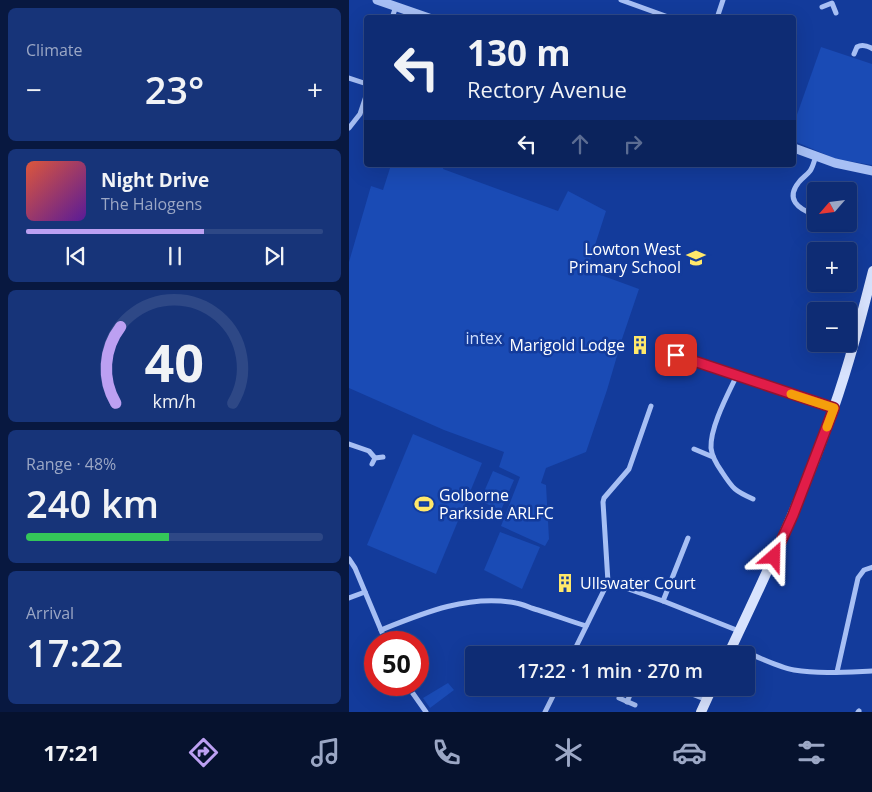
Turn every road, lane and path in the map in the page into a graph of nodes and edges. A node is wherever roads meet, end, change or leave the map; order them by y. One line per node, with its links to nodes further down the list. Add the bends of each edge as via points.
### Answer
1 (377, 0): 6 (street)
2 (621, 0): 7 (street)
3 (643, 0): 7 (street)
4 (723, 0): 13 (street)
5 (832, 2): 8 (street); 9 (street)
6 (396, 6): 10 (street); 11 (street)
7 (640, 6): 12 (street)
8 (822, 7)
9 (836, 13)
10 (393, 15)
11 (421, 15)
12 (663, 15)
13 (718, 15)
14 (848, 46): 15 (street, via 855,52 859,46)
15 (872, 49)
16 (349, 78): 17 (street)
17 (364, 83)
18 (364, 101): 19 (street)
19 (349, 128)
20 (796, 149): 21 (street)
21 (816, 156): 22 (street); 23 (street, via 811,170 793,190 793,200)
22 (872, 171)
23 (807, 211)
24 (872, 271): 28 (main road)
25 (676, 355): 26 (street)
26 (737, 375): 28 (street); 32 (street, via 714,428)
27 (651, 406): 37 (street, via 629,468 603,502)
28 (834, 408): 43 (main road, via 795,510)
29 (349, 444): 31 (street, via 369,451 374,461)
30 (694, 449): 32 (street)
31 (383, 457)
32 (713, 457): 33 (street, via 737,492)
33 (753, 499)
34 (687, 538): 40 (street)
35 (349, 559): 38 (street)
36 (872, 567): 48 (street, via 864,570 859,578)
37 (608, 582): 40 (street); 41 (street)
38 (365, 592): 39 (street); 42 (street)
39 (349, 598)
40 (663, 601): 43 (street)
41 (586, 626): 42 (street, via 517,603 484,600 444,608); 44 (street)
42 (381, 630)
43 (739, 630): 45 (main road)
44 (576, 646)
45 (732, 646)
46 (755, 658): 48 (street, via 793,670)
47 (872, 671): 48 (street)
48 (837, 672)
49 (415, 696): 58 (street)
50 (553, 696): 59 (street)
51 (630, 696): 56 (street)
52 (697, 696): 55 (street)
53 (709, 696): 55 (main road)
54 (619, 698): 56 (street)
55 (707, 700): 60 (main road)
56 (627, 702): 57 (street)
57 (635, 705)
58 (426, 712)
59 (545, 712)
60 (701, 712)

